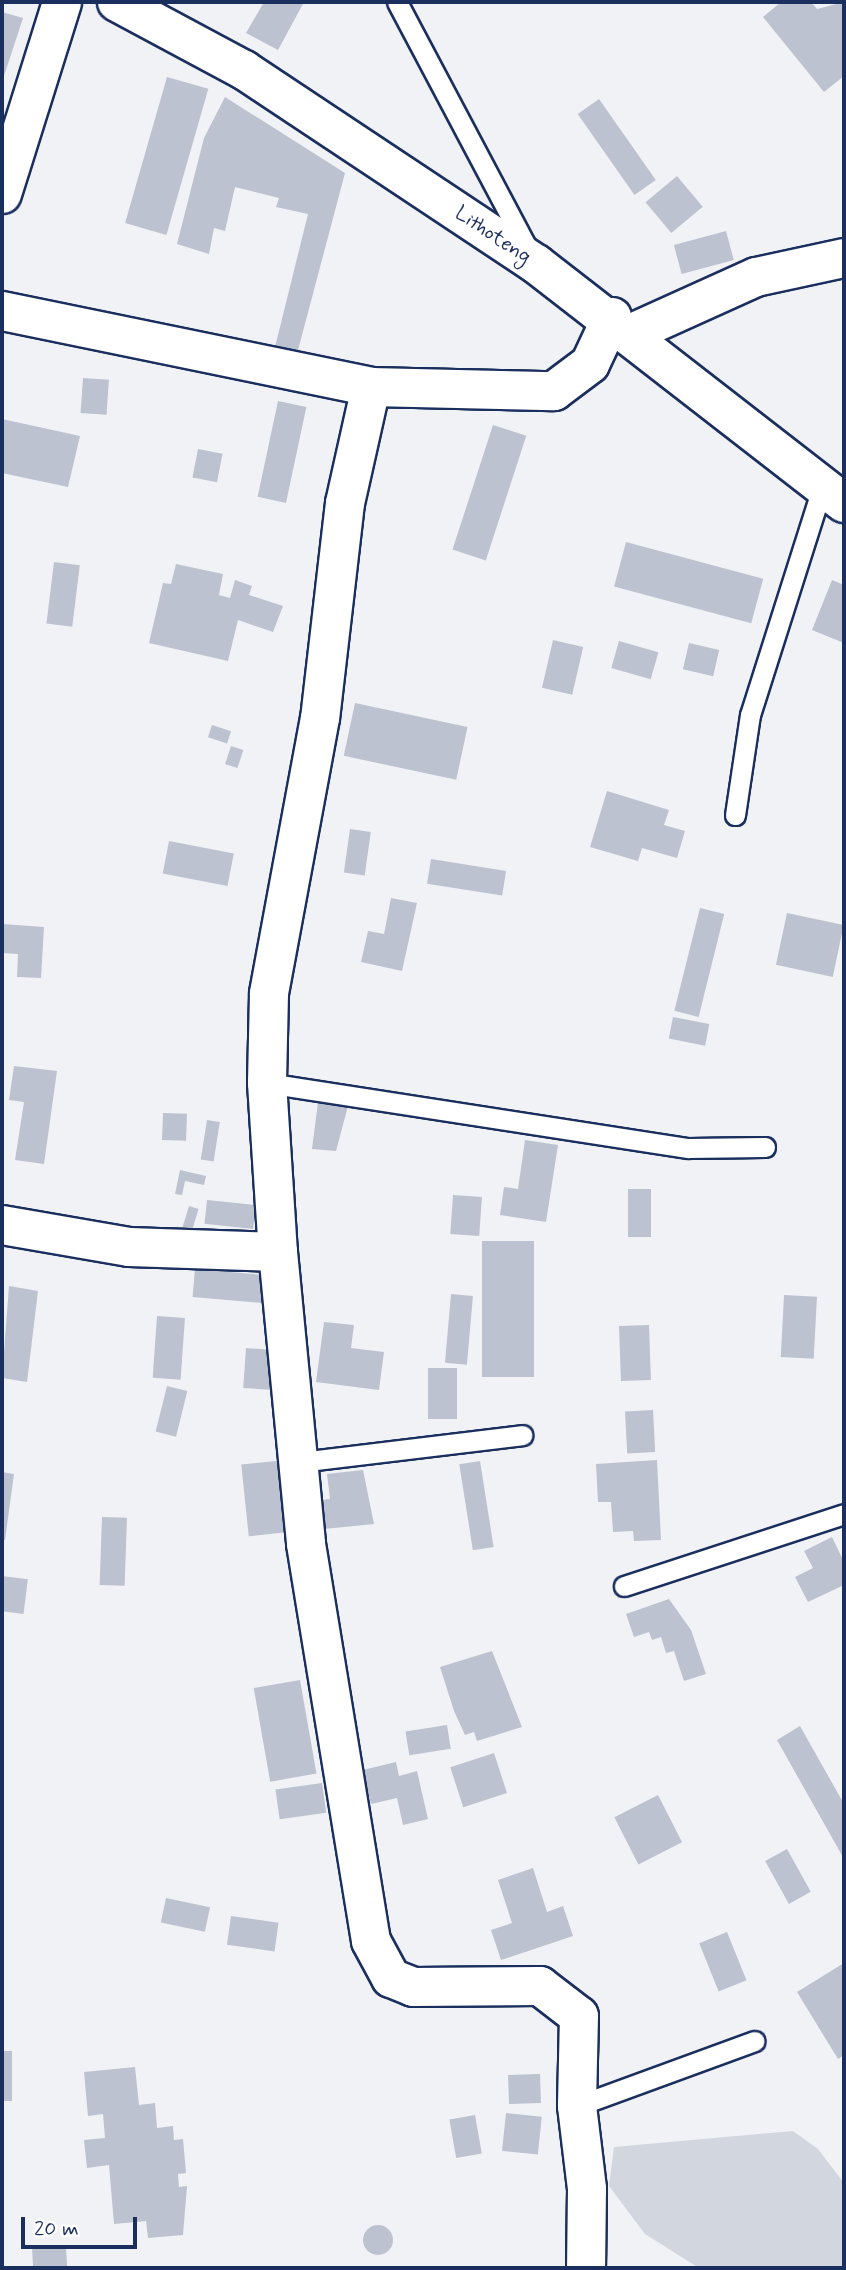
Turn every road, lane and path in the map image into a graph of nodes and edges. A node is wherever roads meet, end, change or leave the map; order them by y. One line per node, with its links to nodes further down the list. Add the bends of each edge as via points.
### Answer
1 (62, 2): 4 (street)
2 (117, 2): 6 (street, Lithoteng, via 244,70)
3 (397, 2): 6 (lane)
4 (2, 194)
5 (844, 258): 8 (street, via 756,277)
6 (536, 264): 8 (street, Lithoteng)
7 (2, 311): 9 (street)
8 (622, 325): 9 (street, via 590,364 554,391); 10 (street, Lithoteng)
9 (371, 387): 12 (street, via 345,503 320,718 281,907)
10 (833, 496): 11 (lane, via 750,715)
11 (735, 815)
12 (267, 1083): 13 (lane, via 688,1148); 15 (street)
13 (765, 1147)
14 (2, 1225): 15 (street, via 129,1247)
15 (278, 1252): 17 (street)
16 (522, 1435): 17 (lane)
17 (300, 1462): 21 (street, via 318,1644 371,1941 391,1979 413,1987 540,1986 579,2016)
18 (844, 1514): 19 (lane)
19 (624, 1586)
20 (755, 2041): 21 (lane)
21 (577, 2106): 22 (street, via 587,2189)
22 (586, 2268)

